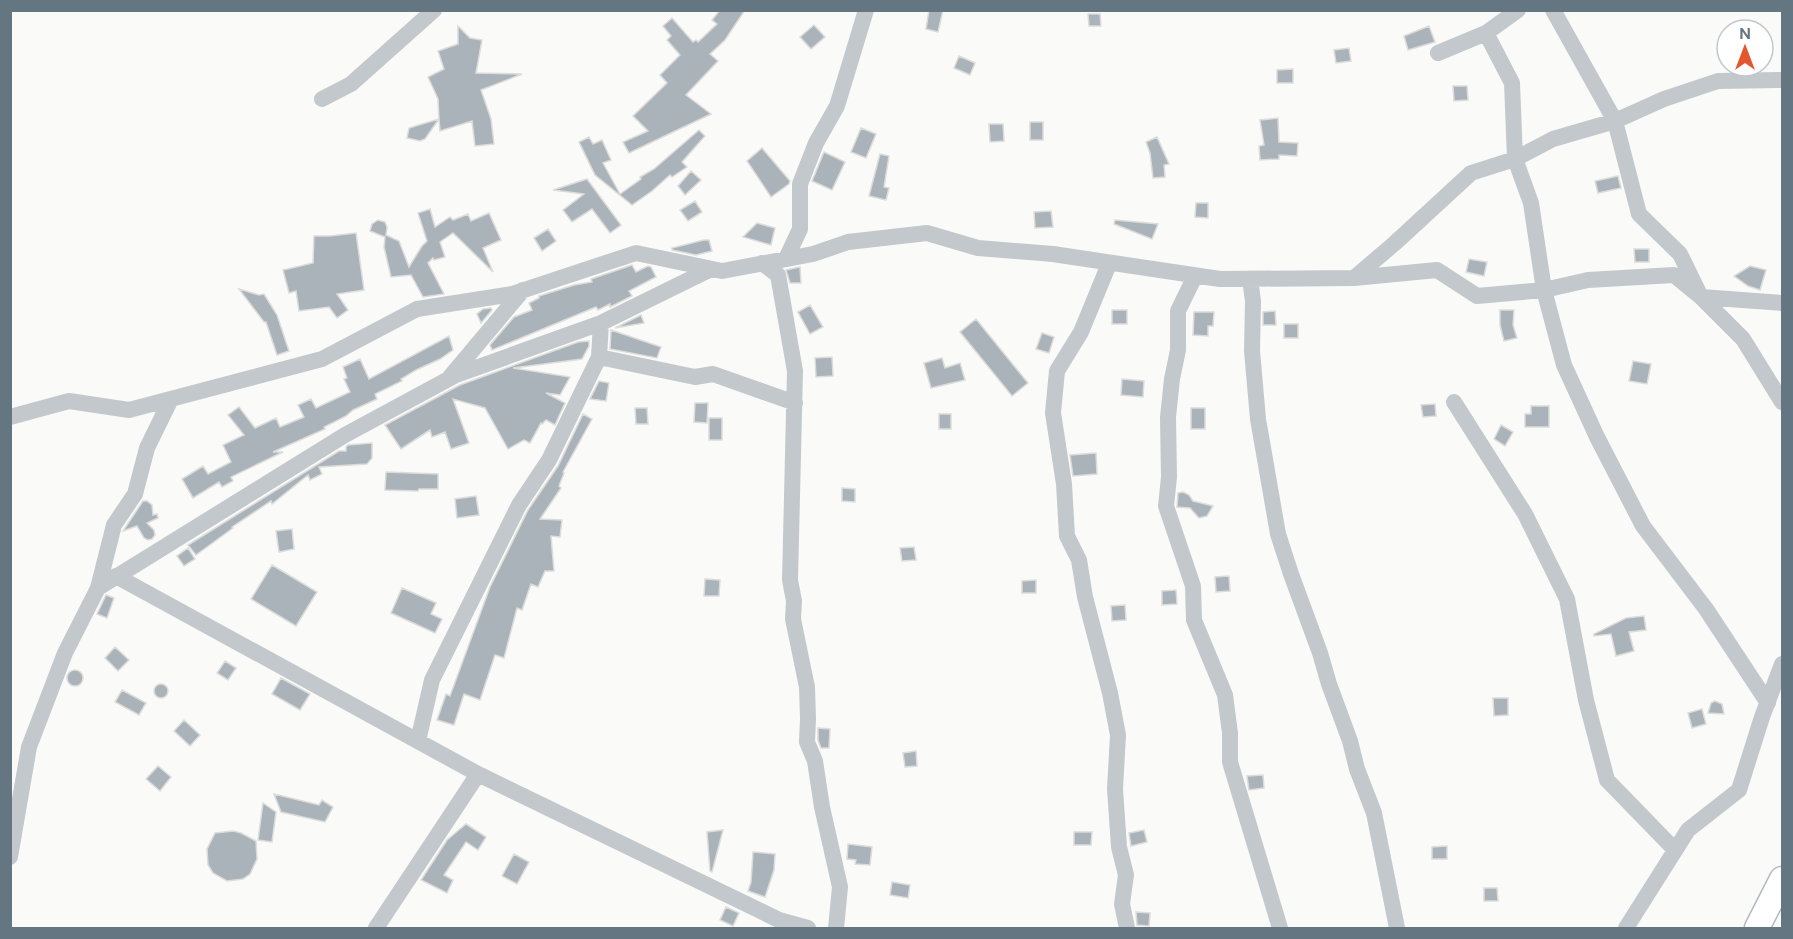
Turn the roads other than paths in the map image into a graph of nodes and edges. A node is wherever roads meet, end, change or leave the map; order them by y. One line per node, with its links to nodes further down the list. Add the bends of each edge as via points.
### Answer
1 (434, 10): 8 (street, via 351,84)
2 (866, 10): 11 (street, via 837,106 816,143 800,184 800,229)
3 (1518, 10): 5 (street)
4 (1553, 10): 9 (street)
5 (1486, 33): 6 (street); 10 (street, via 1512,83)
6 (1438, 53)
7 (1782, 80): 9 (street, via 1718,81 1664,99)
8 (322, 99)
9 (1615, 122): 10 (street, via 1552,140); 20 (street, via 1639,214 1680,254)
10 (1515, 159): 16 (street, via 1471,172); 19 (street, via 1531,202)
11 (786, 259): 12 (street); 13 (street, via 848,242 927,233 978,248 1053,254)
12 (762, 263): 14 (street, via 722,271); 28 (street, via 778,274 795,371)
13 (1109, 264): 15 (street); 42 (street, via 1081,332 1057,371 1053,413 1064,484 1066,536 1079,560 1118,735 1115,789 1119,847 1126,875 1122,904)
14 (711, 269): 18 (street, via 636,253); 22 (street)
15 (1195, 276): 17 (street); 43 (street, via 1178,311 1178,350 1168,417 1166,506 1194,586 1194,620 1225,695 1230,762)
16 (1354, 278): 17 (street); 19 (street, via 1437,270 1477,296)
17 (1250, 279): 44 (street, via 1258,419 1278,534 1374,813)
18 (523, 290): 24 (street); 25 (street, via 417,309 322,359)
19 (1544, 290): 20 (street, via 1588,280 1674,274); 33 (street, via 1564,365 1643,526 1706,609)
20 (1701, 297): 21 (street); 27 (street, via 1743,339)
21 (1782, 303)
22 (601, 323): 23 (street); 24 (street)
23 (598, 357): 28 (street, via 695,377 713,374); 34 (street, via 549,460 519,505 432,680)
24 (449, 379): 30 (street, via 345,435)
25 (171, 399): 29 (street, via 129,410 69,401); 31 (street, via 147,448 135,494 114,525)
26 (1454, 402): 36 (street, via 1525,514 1567,599 1586,699 1607,780)
27 (1782, 402)
28 (795, 403): 41 (street, via 790,580 807,687 807,742 815,761 840,887)
29 (10, 417)
30 (116, 576): 31 (street); 34 (street)
31 (98, 588): 37 (street, via 65,653 29,747)
32 (1782, 664): 33 (street)
33 (1768, 703): 36 (street, via 1739,790 1688,830)
34 (418, 741): 35 (street)
35 (478, 774): 39 (street); 40 (street, via 779,920)
36 (1676, 850): 45 (street)
37 (10, 857)
38 (1782, 879): 46 (main road)
39 (376, 928)
40 (808, 928)
41 (836, 928)
42 (1127, 928)
43 (1280, 928)
44 (1397, 928)
45 (1626, 928)
46 (1757, 928)

